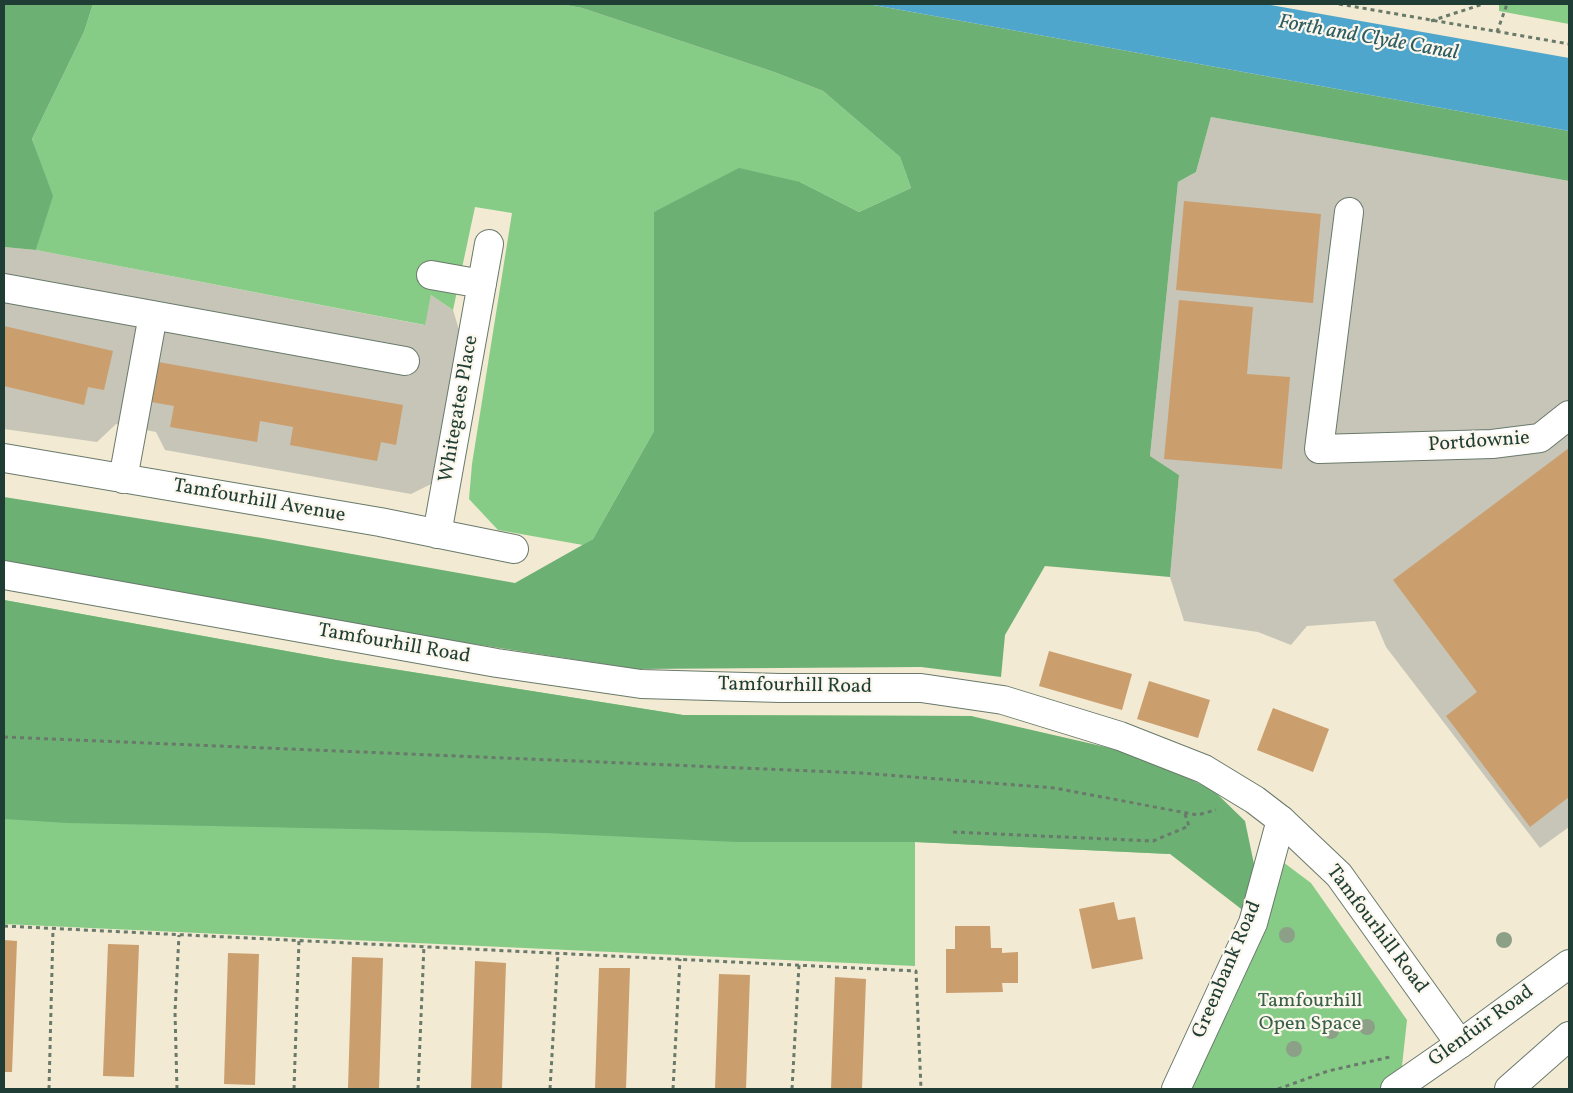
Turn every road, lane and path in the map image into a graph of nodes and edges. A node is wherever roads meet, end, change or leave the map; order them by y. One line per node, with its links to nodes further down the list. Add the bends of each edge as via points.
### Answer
1 (1338, 4): 4 (path)
2 (1482, 4): 4 (path)
3 (1506, 4): 5 (path)
4 (1430, 21): 5 (path)
5 (1497, 32): 6 (path)
6 (1569, 44)
7 (1349, 212): 14 (main road, Portdownie, via 1319,449 1492,444 1540,438)
8 (489, 244): 10 (main road, Whitegates Place)
9 (431, 275): 10 (main road)
10 (482, 284): 17 (main road, Whitegates Place)
11 (4, 288): 12 (main road)
12 (153, 315): 13 (main road); 16 (main road)
13 (405, 361)
14 (1569, 415)
15 (4, 458): 16 (main road, Tamfourhill Avenue)
16 (123, 479): 17 (main road, Tamfourhill Avenue)
17 (437, 534): 18 (main road, Tamfourhill Avenue)
18 (514, 549)
19 (4, 575): 21 (main road, Tamfourhill Road, via 497,663 641,684 921,688 1003,700 1120,736 1204,769)
20 (4, 737): 22 (path, via 861,773 1055,788)
21 (1256, 800): 22 (path, via 1197,815); 23 (main road, Tamfourhill Road)
22 (1185, 814): 24 (path, via 1189,826 1153,841)
23 (1281, 820): 35 (main road, Tamfourhill Road, via 1339,875); 45 (main road, Greenbank Road, via 1253,923)
24 (953, 832)
25 (4, 926): 26 (path)
26 (54, 929): 27 (path); 37 (path)
27 (179, 935): 28 (path); 38 (path, via 175,1012)
28 (300, 940): 29 (path); 39 (path)
29 (424, 946): 30 (path); 40 (path)
30 (558, 953): 31 (path); 41 (path)
31 (680, 959): 33 (path); 42 (path)
32 (1569, 964): 35 (main road, Glenfuir Road)
33 (799, 965): 43 (path); 44 (path, via 916,971)
34 (1569, 1036): 48 (main road)
35 (1460, 1044): 47 (main road, Glenfuir Road)
36 (1394, 1056): 46 (path, via 1328,1071)
37 (49, 1089)
38 (178, 1089)
39 (294, 1089)
40 (418, 1089)
41 (550, 1089)
42 (673, 1089)
43 (792, 1089)
44 (921, 1089)
45 (1176, 1089)
46 (1278, 1089)
47 (1395, 1089)
48 (1509, 1089)

